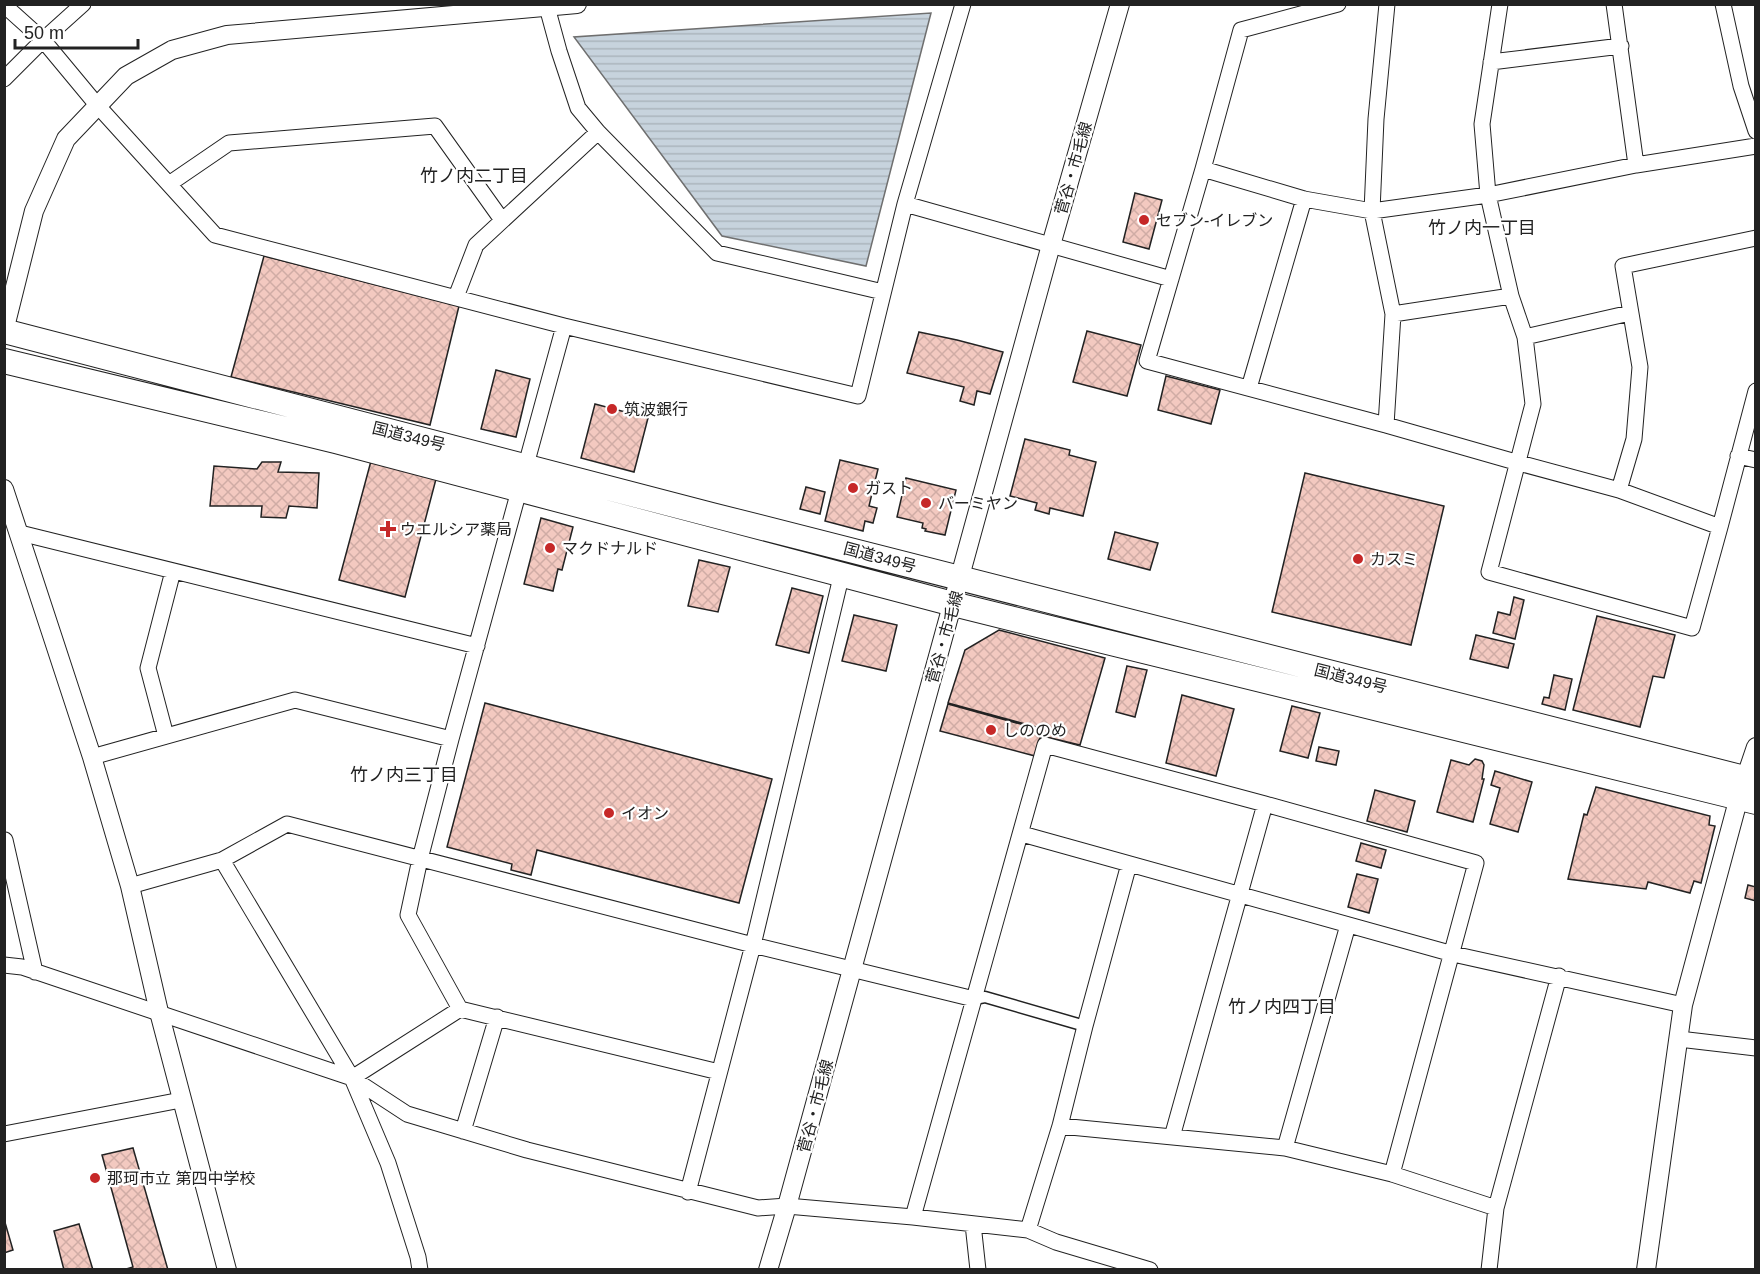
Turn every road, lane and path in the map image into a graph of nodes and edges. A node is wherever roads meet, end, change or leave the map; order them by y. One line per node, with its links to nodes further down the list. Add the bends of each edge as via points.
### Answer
1 (83, 4): 12 (street)
2 (577, 4): 11 (street)
3 (963, 4): 26 (street)
4 (1120, 4): 30 (street, 菅谷・市毛線)
5 (1338, 4): 22 (street, via 1241,30)
6 (1387, 4): 27 (street)
7 (1500, 4): 14 (street)
8 (1614, 4): 13 (street)
9 (1723, 4): 16 (street)
10 (4, 5): 12 (street)
11 (547, 7): 17 (street, via 227,35 172,50 126,76); 19 (street, via 578,108)
12 (43, 40): 15 (street); 17 (street)
13 (1621, 46): 14 (street); 21 (street)
14 (1491, 62): 24 (street, via 1482,124)
15 (4, 79)
16 (1748, 85): 18 (street)
17 (97, 105): 23 (street); 38 (street, via 66,139 46,181 34,211)
18 (1755, 131)
19 (598, 132): 28 (street); 32 (street, via 717,253)
20 (1755, 146): 21 (street)
21 (1636, 165): 24 (street)
22 (1203, 169): 25 (street); 31 (street)
23 (169, 184): 28 (street, via 229,143 435,126); 34 (street, via 214,235)
24 (1488, 195): 27 (street); 33 (street)
25 (1304, 199): 27 (street); 41 (street)
26 (905, 204): 30 (street); 32 (street)
27 (1372, 211): 36 (street)
28 (502, 220): 34 (street, via 476,245)
29 (1755, 238): 35 (street, via 1623,266)
30 (1051, 245): 31 (street); 55 (street, 菅谷・市毛線)
31 (1170, 279): 41 (street, via 1147,361)
32 (883, 292): 37 (street, via 858,396)
33 (1511, 296): 36 (street); 39 (street)
34 (456, 297): 37 (street)
35 (1630, 313): 39 (street); 50 (street, via 1640,367 1634,439)
36 (1393, 314): 43 (street)
37 (564, 326): 47 (street)
38 (4, 331): 47 (highway, 国道349号)
39 (1525, 337): 46 (street, via 1533,404)
40 (4, 361): 49 (highway, 国道349号)
41 (1249, 388): 43 (street)
42 (1755, 391): 44 (street)
43 (1386, 425): 46 (street)
44 (1738, 456): 45 (street); 51 (street)
45 (1755, 460)
46 (1519, 463): 50 (street); 51 (street, via 1490,572 1692,628)
47 (524, 465): 49 (street); 55 (highway, 国道349号)
48 (4, 489): 52 (street)
49 (519, 489): 54 (highway, 国道349号); 57 (street)
50 (1619, 490): 51 (street)
51 (1720, 527)
52 (20, 533): 53 (street); 61 (street)
53 (172, 571): 57 (street); 58 (street, via 148,668)
54 (842, 573): 56 (highway, 国道349号); 72 (street)
55 (960, 578): 56 (street, 菅谷・市毛線); 62 (highway, 国道349号)
56 (953, 604): 62 (highway, 国道349号); 75 (street, 菅谷・市毛線)
57 (477, 646): 59 (street)
58 (166, 736): 59 (street, via 295,700); 61 (street)
59 (450, 739): 66 (street)
60 (1755, 747): 62 (street)
61 (92, 757): 69 (street)
62 (1749, 790): 79 (street)
63 (1265, 804): 64 (street, via 1045,745); 70 (street); 73 (street, via 1476,863)
64 (1022, 834): 68 (street); 78 (street)
65 (5, 840): 76 (street)
66 (420, 859): 67 (street, via 287,824); 72 (street); 80 (street, via 408,915)
67 (222, 860): 69 (street); 87 (street)
68 (1129, 864): 70 (street); 83 (street)
69 (130, 886): 81 (street)
70 (1239, 894): 71 (street); 92 (street)
71 (1348, 925): 73 (street); 93 (street)
72 (753, 945): 75 (street); 86 (street)
73 (1453, 954): 77 (street); 94 (street)
74 (4, 965): 76 (street)
75 (852, 969): 78 (street); 96 (street, 菅谷・市毛線)
76 (35, 972): 81 (street)
77 (1559, 976): 79 (street); 97 (street)
78 (974, 999): 83 (street, via 985,997); 98 (street)
79 (1683, 1005): 84 (street)
80 (460, 1009): 82 (street); 87 (street)
81 (159, 1012): 87 (street); 88 (street)
82 (497, 1017): 86 (street); 90 (street)
83 (1085, 1026): 89 (street)
84 (1679, 1039): 85 (street); 107 (street)
85 (1755, 1048)
86 (720, 1072): 95 (street)
87 (352, 1078): 90 (street, via 407,1114); 102 (street, via 388,1162)
88 (181, 1100): 91 (street); 101 (street)
89 (1060, 1126): 92 (street); 100 (street)
90 (463, 1131): 95 (street)
91 (4, 1134)
92 (1173, 1137): 93 (street)
93 (1285, 1148): 94 (street)
94 (1392, 1174): 97 (street)
95 (688, 1192): 96 (street, via 758,1208)
96 (787, 1206): 98 (street); 103 (street, 菅谷・市毛線)
97 (1496, 1208): 106 (street)
98 (913, 1217): 99 (street)
99 (973, 1224): 100 (street); 104 (street)
100 (1028, 1230): 105 (street)
101 (227, 1269)
102 (420, 1269)
103 (768, 1269)
104 (978, 1269)
105 (1150, 1269)
106 (1489, 1269)
107 (1646, 1269)

